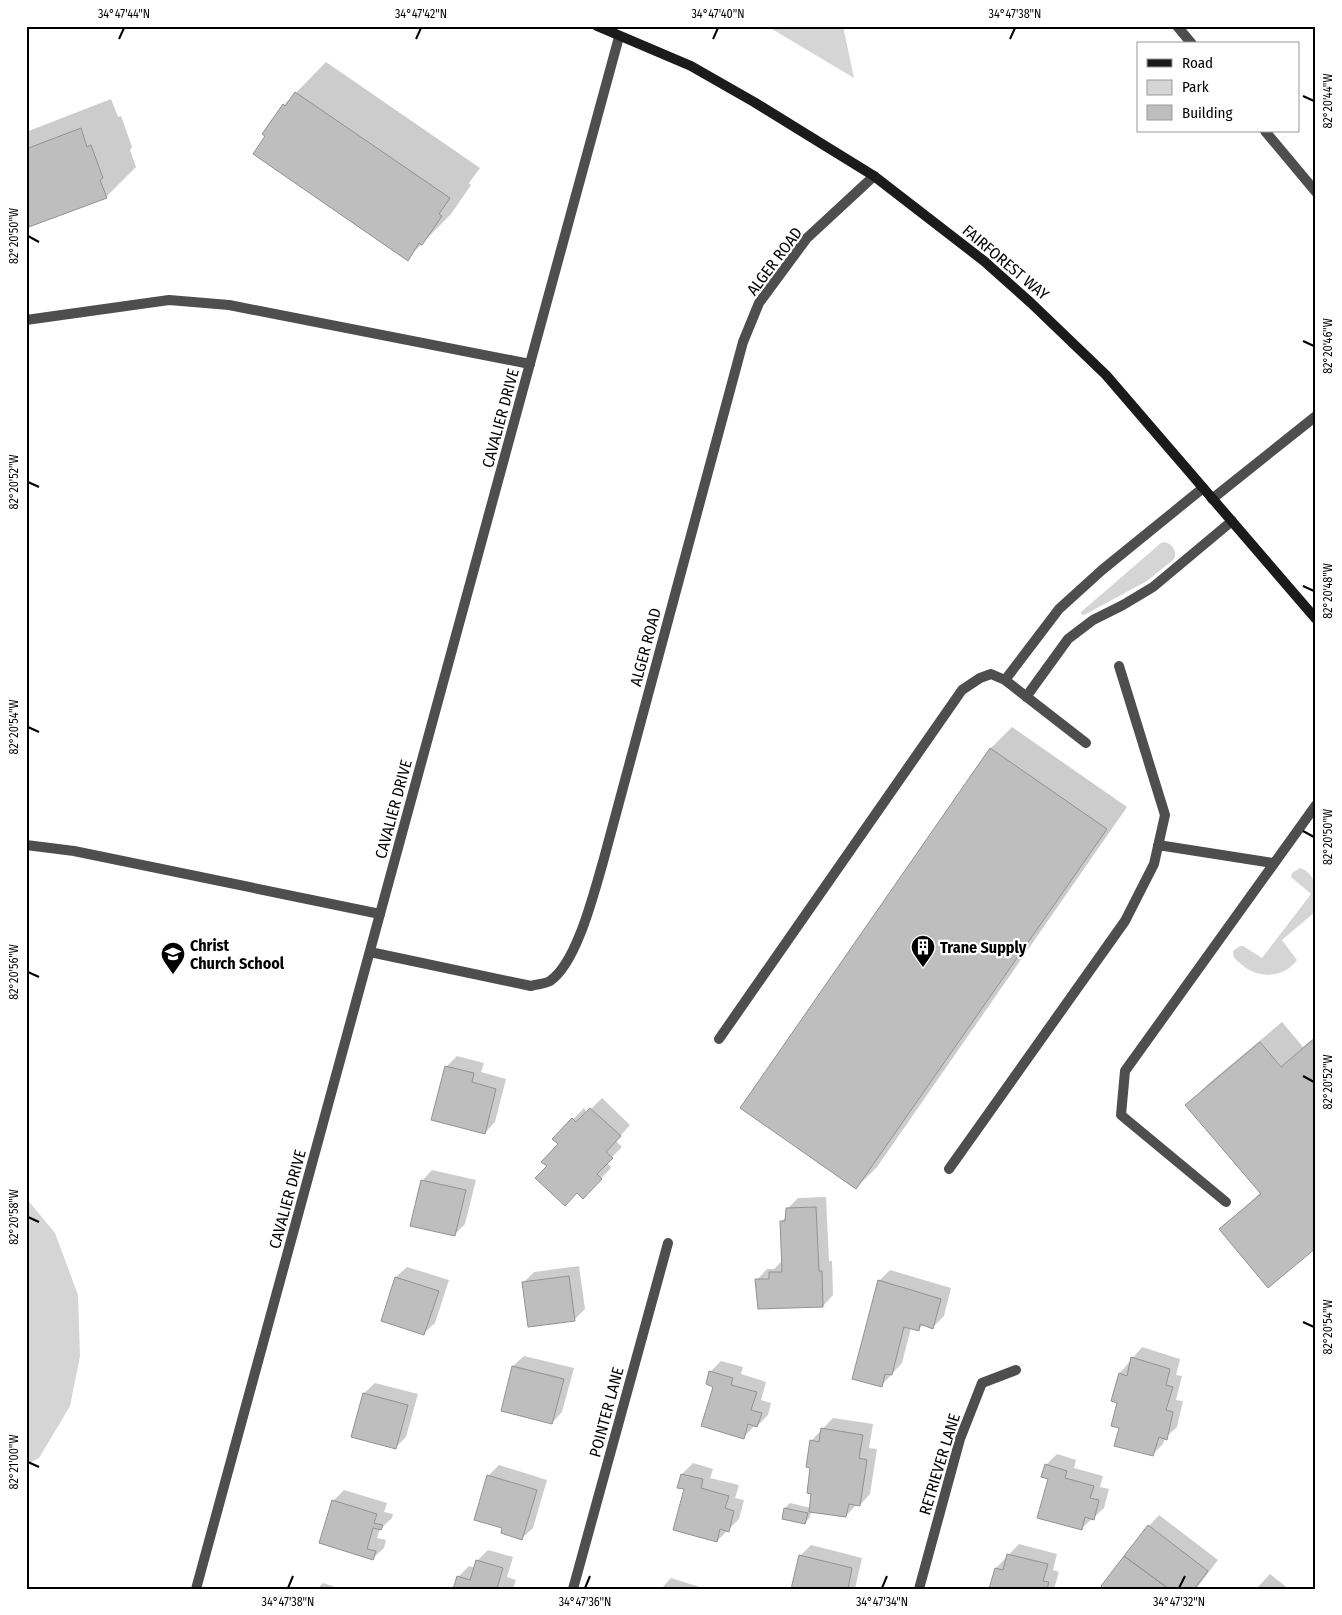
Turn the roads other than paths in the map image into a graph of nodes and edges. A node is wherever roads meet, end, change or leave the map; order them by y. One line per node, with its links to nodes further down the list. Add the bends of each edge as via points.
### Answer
1 (597, 26): 3 (main road, FAIRFOREST WAY)
2 (1177, 26): 4 (street)
3 (619, 36): 6 (main road, FAIRFOREST WAY, via 691,66); 9 (street, CAVALIER DRIVE)
4 (1190, 42)
5 (1266, 132): 7 (street)
6 (874, 176): 11 (main road, FAIRFOREST WAY, via 1032,302 1106,375); 24 (street, ALGER ROAD, via 807,238 759,303 743,342 603,862 581,933 566,963 550,981 532,986)
7 (1316, 192)
8 (26, 320): 9 (street, via 169,300 228,305)
9 (530, 364): 23 (street, CAVALIER DRIVE)
10 (1316, 416): 12 (street)
11 (1203, 488): 12 (main road, FAIRFOREST WAY); 16 (street, via 1059,609)
12 (1212, 498): 13 (main road, FAIRFOREST WAY)
13 (1232, 521): 14 (main road, FAIRFOREST WAY); 17 (street, via 1153,587 1093,620 1068,639)
14 (1316, 619)
15 (1119, 666): 21 (street, via 1165,815)
16 (1005, 680): 17 (street); 25 (street, via 992,674 962,690)
17 (1026, 697): 18 (street)
18 (1086, 743)
19 (1316, 805): 22 (street)
20 (26, 844): 23 (street)
21 (1158, 845): 22 (street); 26 (street, via 1154,864 1125,921)
22 (1273, 863): 27 (street, via 1125,1071 1121,1115)
23 (380, 914): 24 (street, CAVALIER DRIVE)
24 (370, 952): 30 (street, CAVALIER DRIVE)
25 (719, 1040)
26 (949, 1169)
27 (1226, 1202)
28 (668, 1243): 31 (street, POINTER LANE)
29 (1016, 1370): 32 (street, RETRIEVER LANE, via 982,1384 960,1438)
30 (196, 1589)
31 (573, 1589)
32 (919, 1589)

